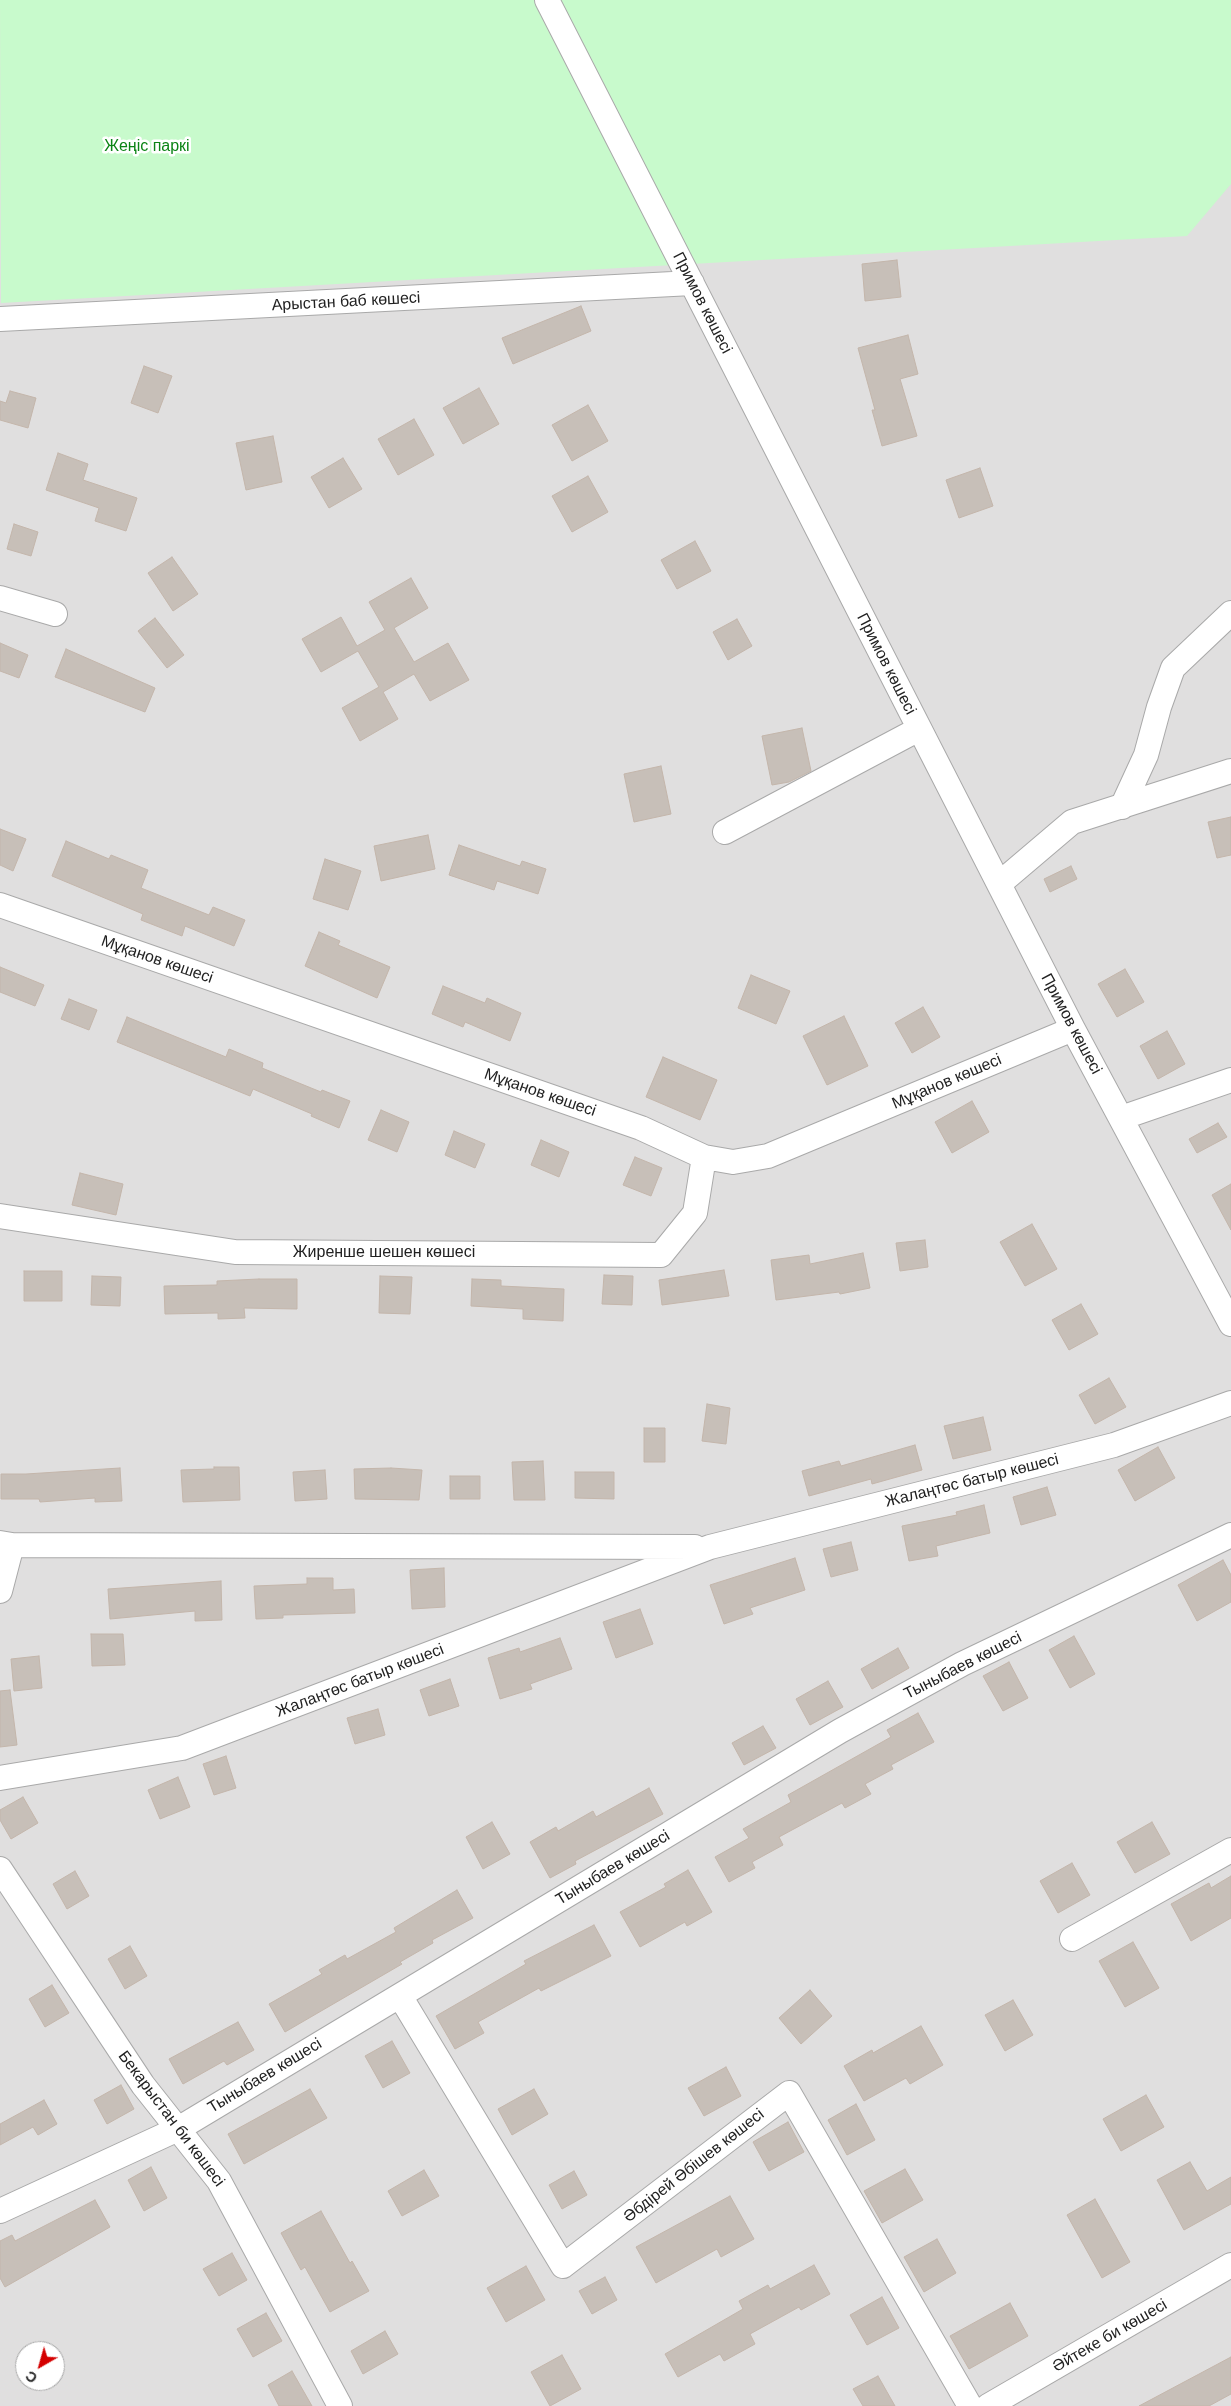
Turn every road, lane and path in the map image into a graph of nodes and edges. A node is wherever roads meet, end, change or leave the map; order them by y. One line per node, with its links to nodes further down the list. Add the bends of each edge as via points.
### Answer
1 (547, 0): 2 (street, Примов көшесі)
2 (692, 283): 3 (street, Арыстан баб көшесі); 7 (street, Примов көшесі)
3 (0, 319)
4 (0, 598): 6 (street)
5 (1231, 613): 9 (street, via 1173,668 1146,755)
6 (55, 614)
7 (919, 729): 10 (street); 11 (street, Примов көшесі)
8 (1231, 771): 9 (street)
9 (1122, 806): 11 (street, via 1072,822)
10 (726, 832)
11 (999, 884): 13 (street, Примов көшесі)
12 (0, 905): 16 (street, Мұқанов көшесі, via 641,1128)
13 (1073, 1029): 15 (street, Примов көшесі); 16 (street, Мұқанов көшесі, via 768,1156 733,1162)
14 (1231, 1080): 15 (street)
15 (1120, 1118): 18 (street, Примов көшесі)
16 (704, 1157): 17 (street, Жиренше шешен көшесі, via 695,1213 661,1254 234,1252)
17 (0, 1216)
18 (1231, 1324)
19 (1231, 1403): 22 (street, Жалаңтөс батыр көшесі, via 1114,1445)
20 (1231, 1535): 28 (street, Тыныбаев көшесі, via 962,1664 875,1712)
21 (6, 1544): 22 (street, Жалаңтөс батыр көшесі); 23 (street)
22 (710, 1547): 24 (street, Жалаңтөс батыр көшесі, via 182,1748)
23 (0, 1591)
24 (0, 1778)
25 (1231, 1850): 27 (street)
26 (0, 1869): 29 (street, Бекарыстан би көшесі, via 143,2085)
27 (1072, 1939)
28 (400, 1996): 29 (street, Тыныбаев көшесі); 33 (street, Әбдірей Әбішев көшесі, via 563,2266 789,2093)
29 (178, 2129): 30 (street, Тыныбаев көшесі); 32 (street, Бекарыстан би көшесі, via 219,2180)
30 (0, 2211)
31 (1231, 2265): 34 (street, Әйтеке би көшесі)
32 (340, 2406)
33 (970, 2406)
34 (988, 2406)

